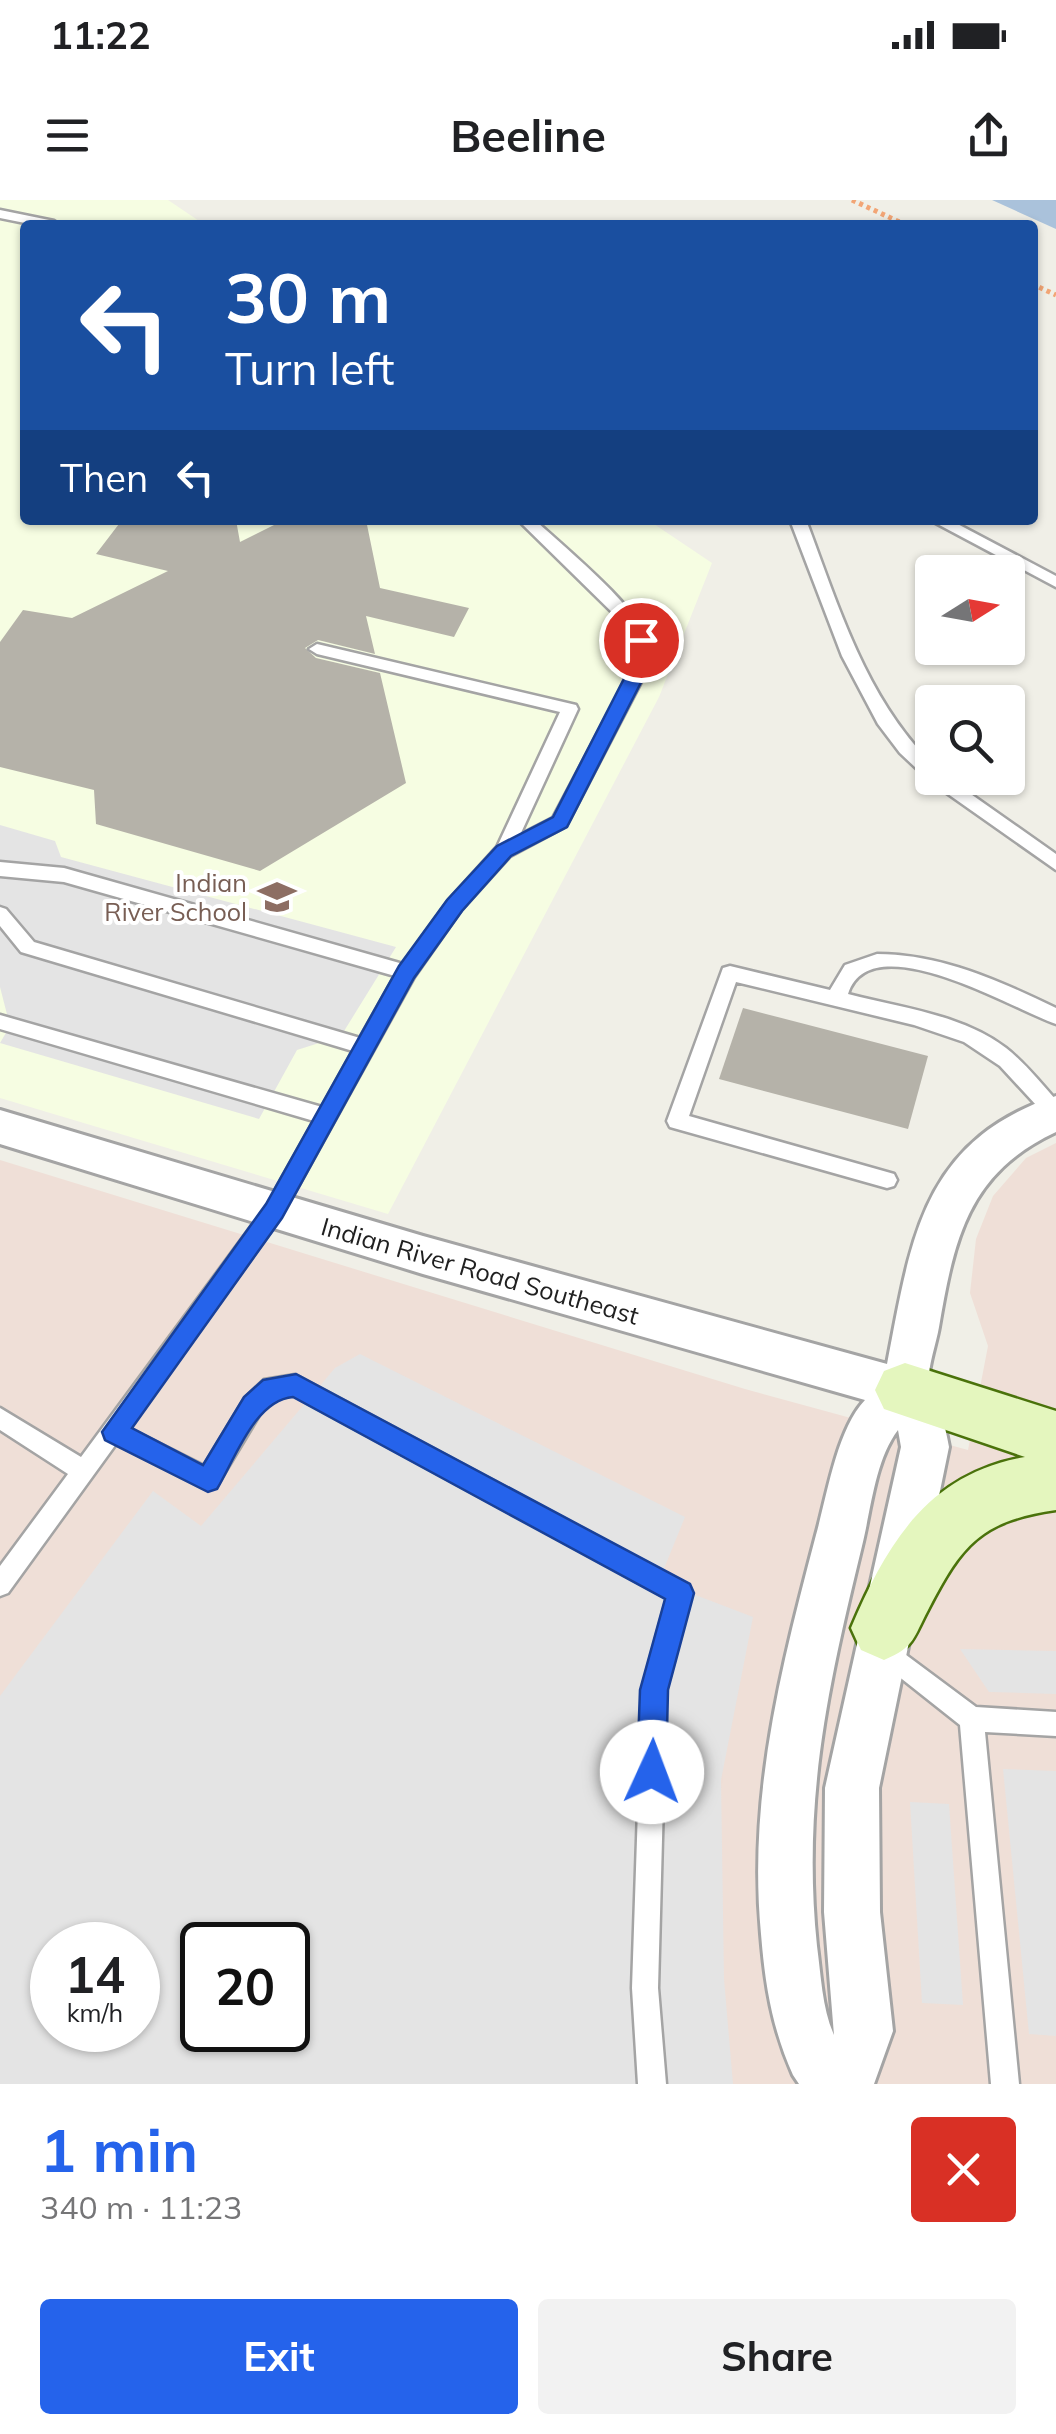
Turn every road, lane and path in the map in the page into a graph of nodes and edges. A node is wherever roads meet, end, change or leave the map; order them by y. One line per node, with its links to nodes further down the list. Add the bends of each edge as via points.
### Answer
1 (852, 200): 4 (path)
2 (0, 214): 3 (lane)
3 (29, 220)
4 (895, 220)
5 (531, 525): 12 (lane, via 626,616 643,655 560,822)
6 (800, 525): 10 (lane, via 862,686 885,725)
7 (948, 525): 8 (lane)
8 (1056, 582)
9 (317, 649): 12 (lane, via 570,709)
10 (915, 756)
11 (961, 795): 13 (lane)
12 (504, 851): 16 (lane)
13 (1056, 863)
14 (0, 870): 16 (lane, via 64,875)
15 (0, 914): 20 (lane, via 28,947)
16 (407, 972): 20 (lane)
17 (837, 999): 18 (lane, via 844,977 878,960 944,971); 21 (lane, via 987,1045); 24 (lane, via 730,972 677,1122)
18 (1056, 1017)
19 (0, 1022): 22 (lane)
20 (364, 1047): 22 (lane)
21 (1056, 1113): 26 (street, via 986,1149 956,1186 930,1266)
22 (324, 1116): 25 (lane)
23 (0, 1127): 25 (street, Indian River Road Southeast)
24 (887, 1180)
25 (274, 1211): 26 (street, Indian River Road Southeast); 28 (lane)
26 (905, 1390): 29 (street); 33 (street, via 925,1447); 37 (street, via 876,1421 859,1462 786,1795 785,1895 797,2012 812,2057)
27 (0, 1418): 30 (lane)
28 (114, 1432): 30 (lane); 36 (lane, via 208,1480 253,1405 272,1388 296,1386 680,1593 654,1702 645,1988)
29 (1056, 1439)
30 (84, 1472): 32 (lane)
31 (1056, 1481): 33 (street, via 992,1493 947,1522 925,1551)
32 (0, 1585)
33 (882, 1638): 34 (lane); 37 (street, via 850,1828 864,2031 858,2058)
34 (972, 1718): 35 (lane); 38 (lane)
35 (1056, 1724)
36 (652, 2084)
37 (838, 2084)
38 (1005, 2084)

